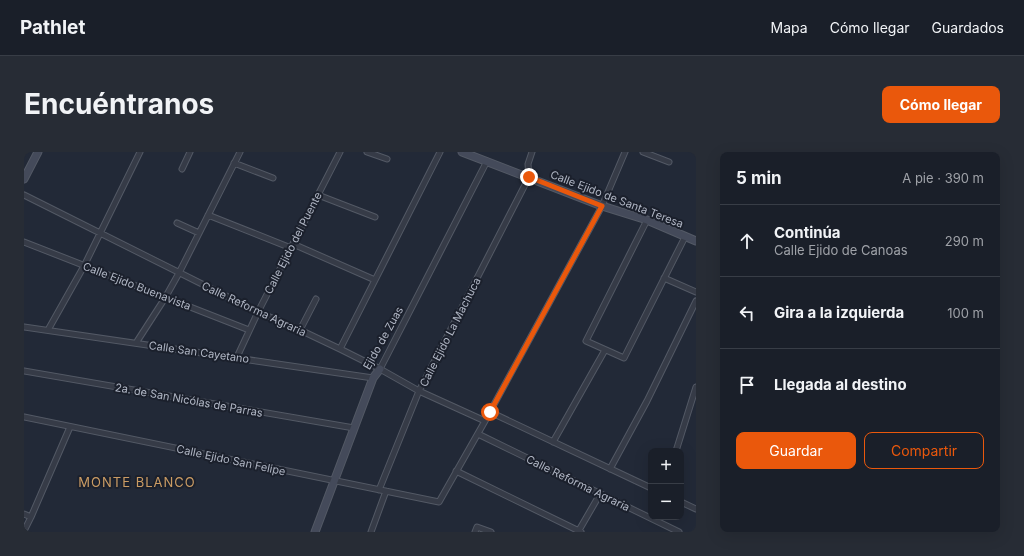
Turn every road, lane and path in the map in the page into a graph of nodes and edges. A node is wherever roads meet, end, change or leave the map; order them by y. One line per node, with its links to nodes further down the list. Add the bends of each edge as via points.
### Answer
1 (38, 152): 19 (street)
2 (140, 152): 27 (street)
3 (190, 152): 16 (street)
4 (240, 152): 15 (street)
5 (340, 152): 21 (street, Calle Ejido del Puente)
6 (367, 152): 12 (street)
7 (440, 152): 36 (street)
8 (462, 152): 13 (street, Calle Ejido de Santa Teresa)
9 (532, 152): 17 (street, via 528,164)
10 (625, 152): 22 (street)
11 (643, 152): 14 (street)
12 (387, 160)
13 (487, 161): 17 (street, Calle Ejido de Santa Teresa); 50 (street, Ejido de Zuas)
14 (669, 162)
15 (234, 163): 18 (street); 23 (street)
16 (182, 169)
17 (529, 177): 22 (street, Calle Ejido de Santa Teresa); 54 (street, Calle Ejido La Machuca)
18 (273, 178)
19 (24, 179)
20 (24, 195): 27 (street, Calle Reforma Agraria)
21 (318, 195): 24 (street); 32 (street, Calle Ejido del Puente)
22 (602, 206): 25 (street, Calle Ejido de Santa Teresa); 55 (street)
23 (208, 215): 28 (street); 32 (street)
24 (375, 217)
25 (647, 220): 29 (street, Calle Ejido de Santa Teresa); 48 (street, via 586,341)
26 (177, 223): 28 (street)
27 (101, 232): 33 (street); 34 (street, Calle Reforma Agraria)
28 (199, 233): 34 (street)
29 (685, 236): 30 (street, Calle Ejido de Santa Teresa); 35 (street)
30 (696, 241)
31 (24, 242): 33 (street, Calle Ejido Buenavista)
32 (292, 246): 36 (street); 41 (street, Calle Ejido del Puente)
33 (84, 266): 38 (street, Calle Ejido Buenavista); 43 (street)
34 (179, 272): 38 (street); 41 (street, Calle Reforma Agraria)
35 (664, 278): 37 (street); 48 (street, via 624,358)
36 (375, 280): 47 (street)
37 (696, 292)
38 (165, 298): 44 (street, Calle Ejido Buenavista); 46 (street)
39 (316, 299): 45 (street)
40 (696, 301): 63 (street)
41 (258, 312): 44 (street, Calle Ejido del Puente); 45 (street, Calle Reforma Agraria)
42 (24, 327): 43 (street, Calle San Cayetano)
43 (48, 330): 46 (street, Calle San Cayetano)
44 (250, 330): 49 (street, Calle Ejido del Puente)
45 (300, 330): 47 (street, Calle Reforma Agraria)
46 (136, 343): 49 (street, Calle San Cayetano)
47 (340, 349): 50 (street, Calle Reforma Agraria)
48 (605, 350): 61 (street)
49 (237, 357): 52 (street, Calle San Cayetano)
50 (380, 369): 52 (street, Ejido de Zuas); 54 (street, Calle Reforma Agraria)
51 (24, 371): 59 (street, 2a. de San Nicólas de Parras)
52 (373, 378): 59 (street, Ejido de Zuas)
53 (696, 387): 62 (street)
54 (419, 391): 57 (street, Calle Reforma Agraria); 67 (street, Calle Ejido La Machuca)
55 (490, 412): 57 (street); 61 (street)
56 (24, 417): 58 (street, Calle Ejido San Felipe)
57 (485, 421): 60 (street)
58 (70, 427): 65 (street, Calle Ejido San Felipe); 73 (street)
59 (354, 428): 65 (street, Ejido de Zuas)
60 (478, 434): 64 (street); 69 (street, Calle Reforma Agraria)
61 (553, 442): 63 (street)
62 (677, 448)
63 (610, 469): 66 (street)
64 (456, 471): 68 (street, Calle Ejido San Felipe, via 439,502); 79 (street)
65 (333, 481): 67 (street, Calle Ejido San Felipe); 76 (street, Ejido de Zuas)
66 (648, 487)
67 (379, 490): 68 (street, Calle Ejido San Felipe)
68 (386, 491): 77 (street)
69 (600, 494): 79 (street); 80 (street, Calle Reforma Agraria)
70 (684, 503): 71 (street)
71 (696, 509)
72 (24, 514): 73 (street)
73 (31, 517): 75 (street)
74 (476, 530): 78 (street)
75 (24, 531)
76 (315, 532)
77 (371, 532)
78 (491, 532)
79 (579, 532)
80 (679, 532)

